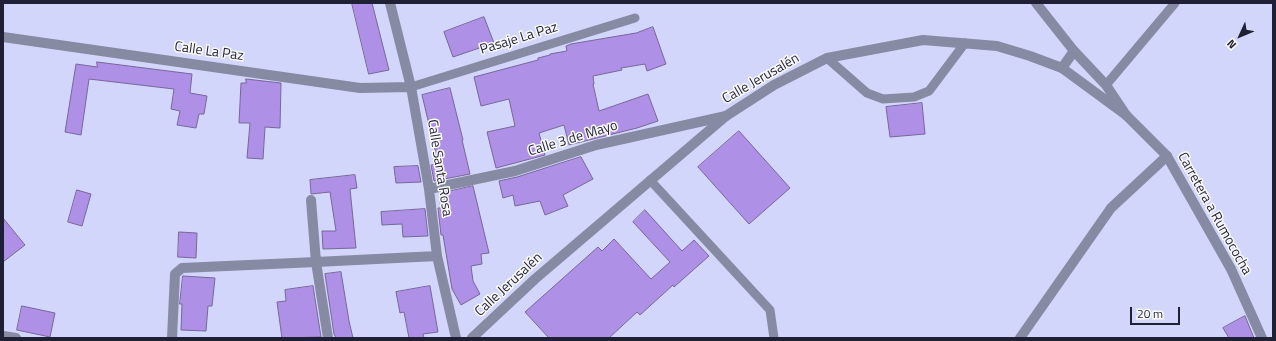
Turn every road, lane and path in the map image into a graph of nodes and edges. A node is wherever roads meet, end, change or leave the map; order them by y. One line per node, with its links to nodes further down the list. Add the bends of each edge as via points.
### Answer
1 (390, 3): 11 (street, Calle Santa Rosa)
2 (1036, 3): 7 (street, Carretera a Rumococha)
3 (1175, 3): 10 (lane)
4 (635, 18): 11 (lane, Pasaje La Paz)
5 (3, 37): 11 (street, Calle La Paz, via 360,88)
6 (965, 43): 8 (street, Calle Jerusalén, via 923,40); 8 (lane, via 929,91 914,97 883,99 867,93); 9 (street, Calle Jerusalén, via 997,46)
7 (1074, 50): 9 (street); 10 (street, Carretera a Rumococha)
8 (827, 58): 13 (street, Calle Jerusalén, via 774,85)
9 (1062, 68): 12 (street, Calle Jerusalén)
10 (1106, 85): 12 (street, Carretera a Rumococha)
11 (411, 88): 16 (street, Calle Santa Rosa)
12 (1126, 115): 14 (street, Carretera a Rumococha)
13 (726, 116): 15 (street, Calle Jerusalén); 16 (street, Calle 3 de Mayo, via 596,145 515,171)
14 (1167, 156): 27 (street, via 1111,208); 28 (street, Carretera a Rumococha, via 1231,269)
15 (650, 180): 25 (street, Calle Jerusalén, via 535,279); 26 (lane, via 770,310)
16 (430, 189): 18 (street, Calle Santa Rosa)
17 (311, 200): 19 (street)
18 (437, 256): 19 (street); 24 (street, Calle Santa Rosa)
19 (316, 262): 22 (street, via 178,270 175,274); 23 (street)
20 (3, 336): 21 (street)
21 (16, 338)
22 (172, 338)
23 (328, 338)
24 (456, 338)
25 (472, 338)
26 (774, 338)
27 (1020, 338)
28 (1262, 338)

